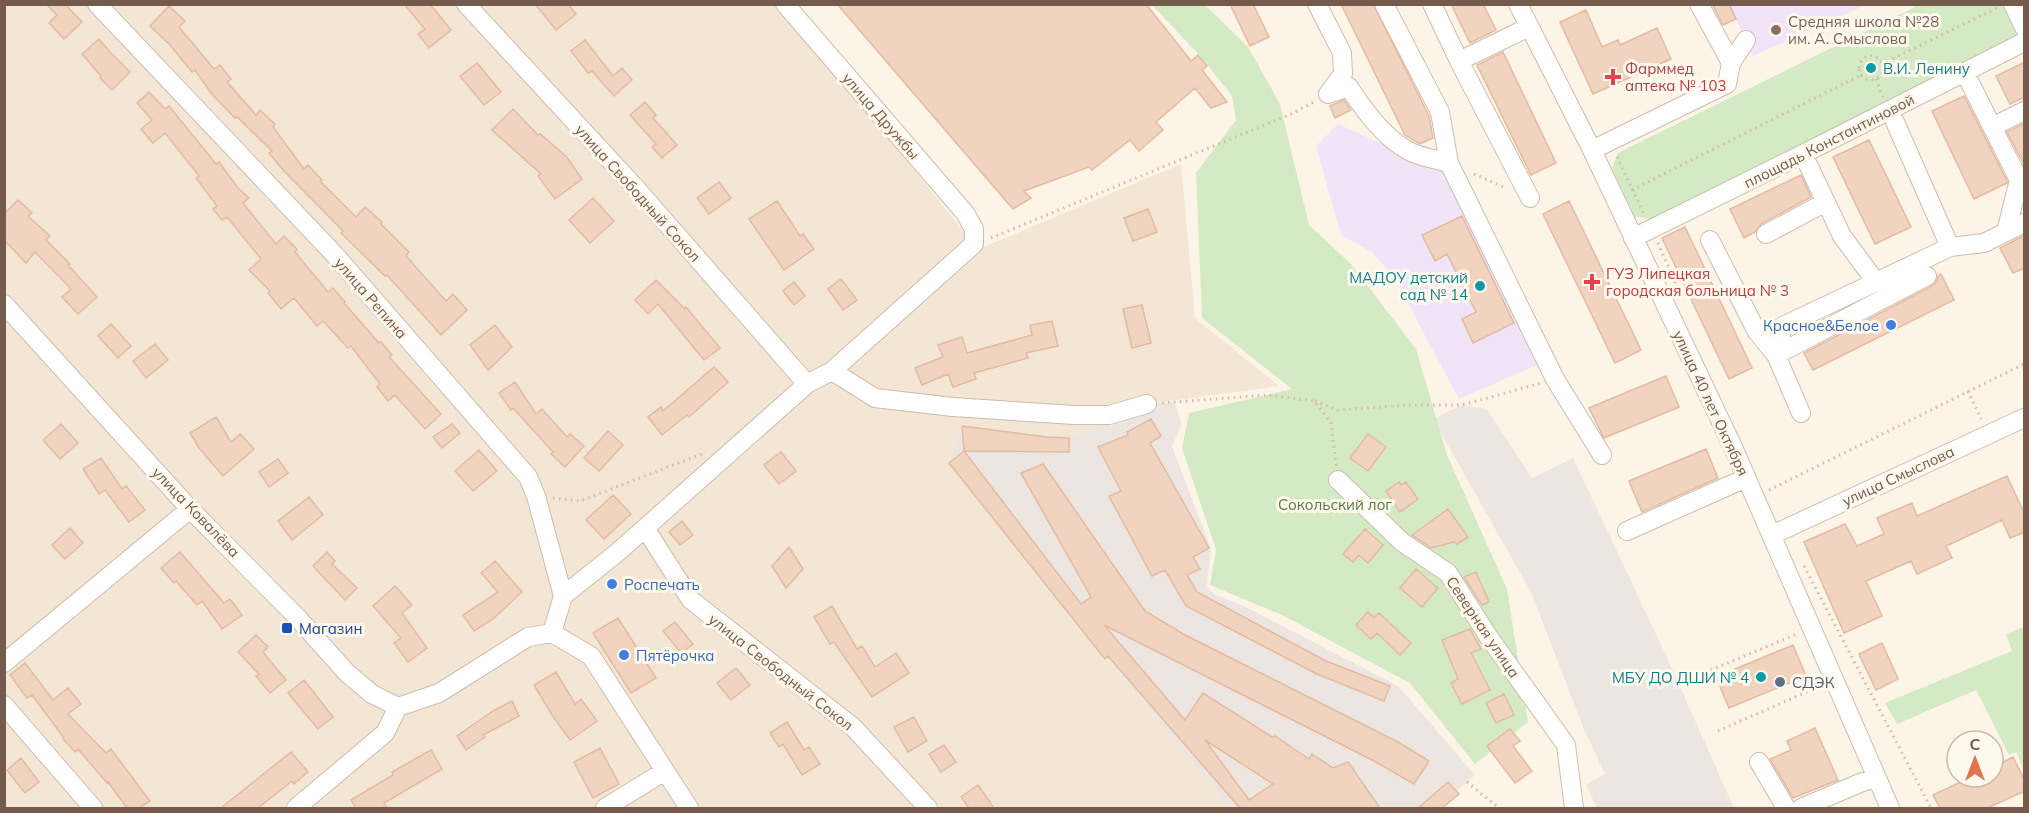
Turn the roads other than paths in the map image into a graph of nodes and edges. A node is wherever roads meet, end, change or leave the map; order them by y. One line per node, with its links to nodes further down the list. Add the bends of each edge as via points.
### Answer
1 (97, 4): 47 (street, улица Репина, via 335,255 528,477)
2 (466, 4): 36 (street, улица Свободный Сокол, via 634,186)
3 (785, 4): 35 (street, улица Дружбы, via 965,213 974,237)
4 (1317, 4): 22 (street, via 1342,53 1343,74 1329,94 1349,87 1382,129 1408,151)
5 (1384, 4): 22 (street, via 1440,112)
6 (1432, 4): 14 (street)
7 (1518, 4): 10 (street, улица 40 лет Октября)
8 (1699, 4): 15 (street)
9 (2013, 4): 11 (street)
10 (1529, 27): 14 (street); 20 (street, улица 40 лет Октября)
11 (2025, 27)
12 (1746, 40): 15 (street)
13 (2025, 42): 16 (street, площадь Константиновой)
14 (1459, 61): 23 (street)
15 (1731, 63): 20 (street, via 1727,84)
16 (1965, 73): 19 (street); 21 (street, площадь Константиновой)
17 (2025, 111): 19 (street)
18 (1895, 122): 30 (street)
19 (1992, 127): 26 (street, via 2019,180)
20 (1592, 150): 28 (street, улица 40 лет Октября)
21 (1803, 154): 24 (street); 28 (street, площадь Константиновой)
22 (1449, 163): 40 (street, via 1555,379)
23 (1530, 198)
24 (1826, 202): 27 (street); 32 (street, via 1842,236)
25 (2025, 223): 26 (street)
26 (2006, 232): 30 (street, via 1984,243)
27 (1766, 234)
28 (1633, 238): 42 (street, улица 40 лет Октября)
29 (1710, 240): 34 (street, via 1757,332)
30 (1950, 246): 32 (street)
31 (1927, 276): 34 (street)
32 (1876, 282): 34 (street, via 1783,326)
33 (4, 304): 43 (street, улица Ковалёва)
34 (1776, 355): 38 (street)
35 (832, 371): 36 (street); 37 (street, via 875,398 953,407 1109,415)
36 (807, 384): 44 (street)
37 (1148, 404)
38 (1801, 412)
39 (2025, 418): 46 (street, улица Смыслова)
40 (1602, 455)
41 (1338, 480): 60 (street, Северная улица, via 1402,542 1448,573 1566,745)
42 (1754, 480): 45 (street); 46 (street, улица 40 лет Октября)
43 (190, 509): 49 (street); 51 (street, улица Ковалёва, via 347,673 372,694)
44 (645, 528): 47 (street); 59 (street, улица Свободный Сокол, via 691,600 854,727)
45 (1627, 531)
46 (1772, 535): 54 (street, улица 40 лет Октября)
47 (563, 597): 48 (street)
48 (552, 633): 51 (street, via 528,637 439,693); 53 (street, via 591,656)
49 (4, 663)
50 (4, 705): 55 (street)
51 (398, 707): 56 (street, via 385,733)
52 (1759, 762): 61 (street)
53 (665, 771): 57 (street); 58 (street)
54 (1875, 778): 62 (street); 63 (street, улица 40 лет Октября)
55 (93, 808)
56 (296, 808)
57 (605, 808)
58 (689, 808)
59 (928, 808)
60 (1574, 808)
61 (1786, 808)
62 (1801, 808)
63 (1890, 808)

